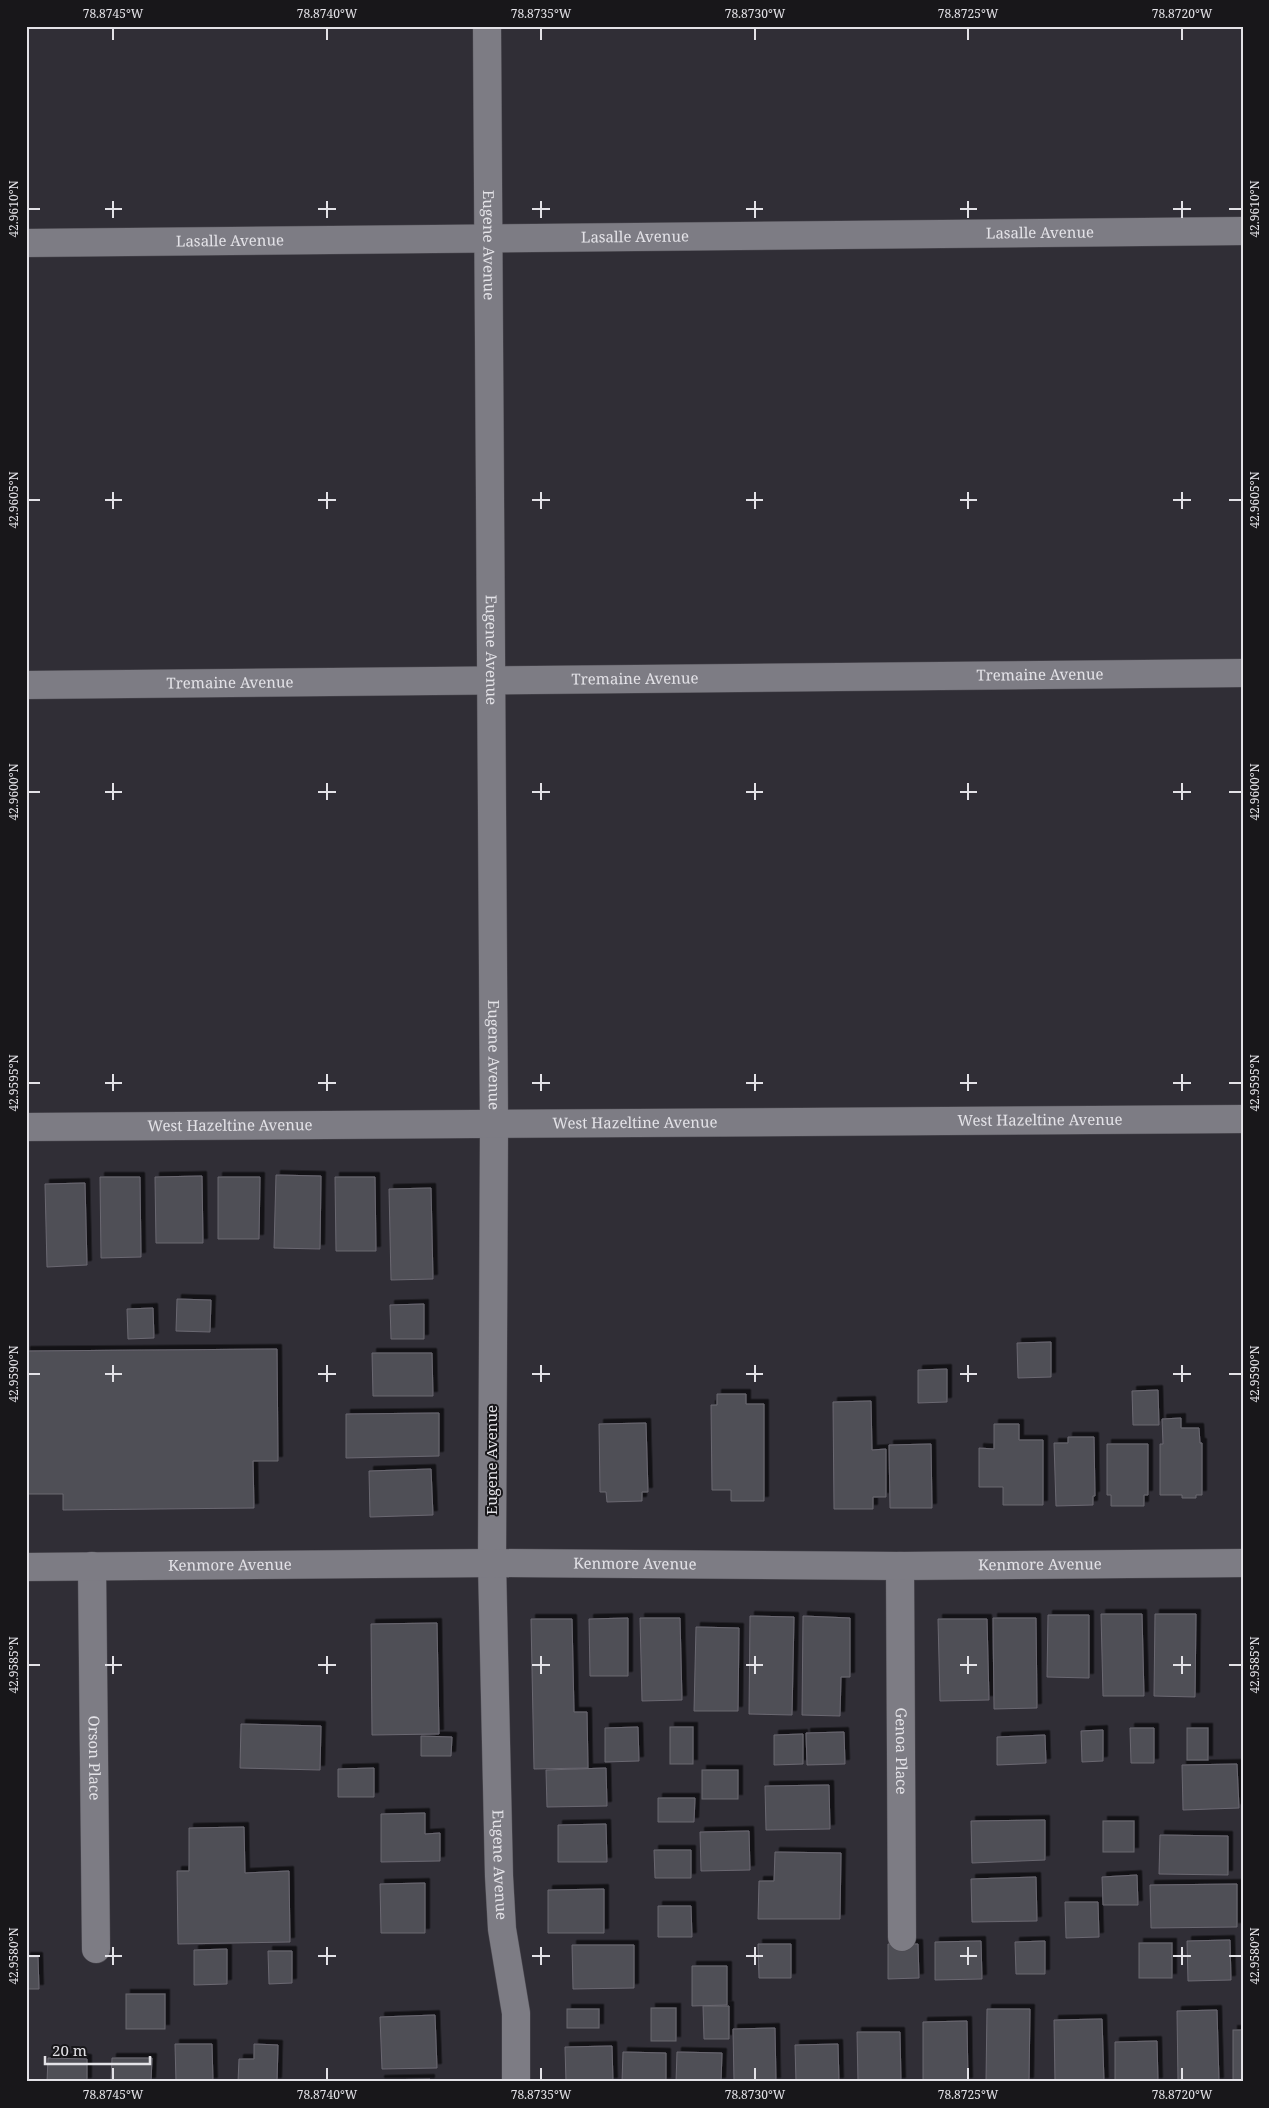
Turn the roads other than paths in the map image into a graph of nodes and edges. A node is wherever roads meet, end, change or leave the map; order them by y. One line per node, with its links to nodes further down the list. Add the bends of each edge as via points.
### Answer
1 (486, 26): 3 (street, Eugene Avenue)
2 (1243, 231): 3 (street, Lasalle Avenue)
3 (488, 238): 4 (street, Lasalle Avenue); 6 (street, Eugene Avenue)
4 (26, 243)
5 (1243, 674): 6 (street, Tremaine Avenue)
6 (491, 681): 7 (street, Tremaine Avenue); 9 (street, Eugene Avenue)
7 (26, 685)
8 (1243, 1119): 9 (street, West Hazeltine Avenue)
9 (494, 1124): 10 (street, West Hazeltine Avenue); 11 (street, Eugene Avenue)
10 (26, 1128)
11 (492, 1563): 13 (street, Kenmore Avenue); 14 (street, Kenmore Avenue); 18 (street, Eugene Avenue, via 499,1876 502,1929 516,2014)
12 (1243, 1563): 14 (street, Kenmore Avenue)
13 (92, 1566): 15 (street, Kenmore Avenue); 17 (street, Orson Place)
14 (900, 1566): 16 (street, Genoa Place)
15 (26, 1567)
16 (902, 1937)
17 (96, 1949)
18 (516, 2082)

